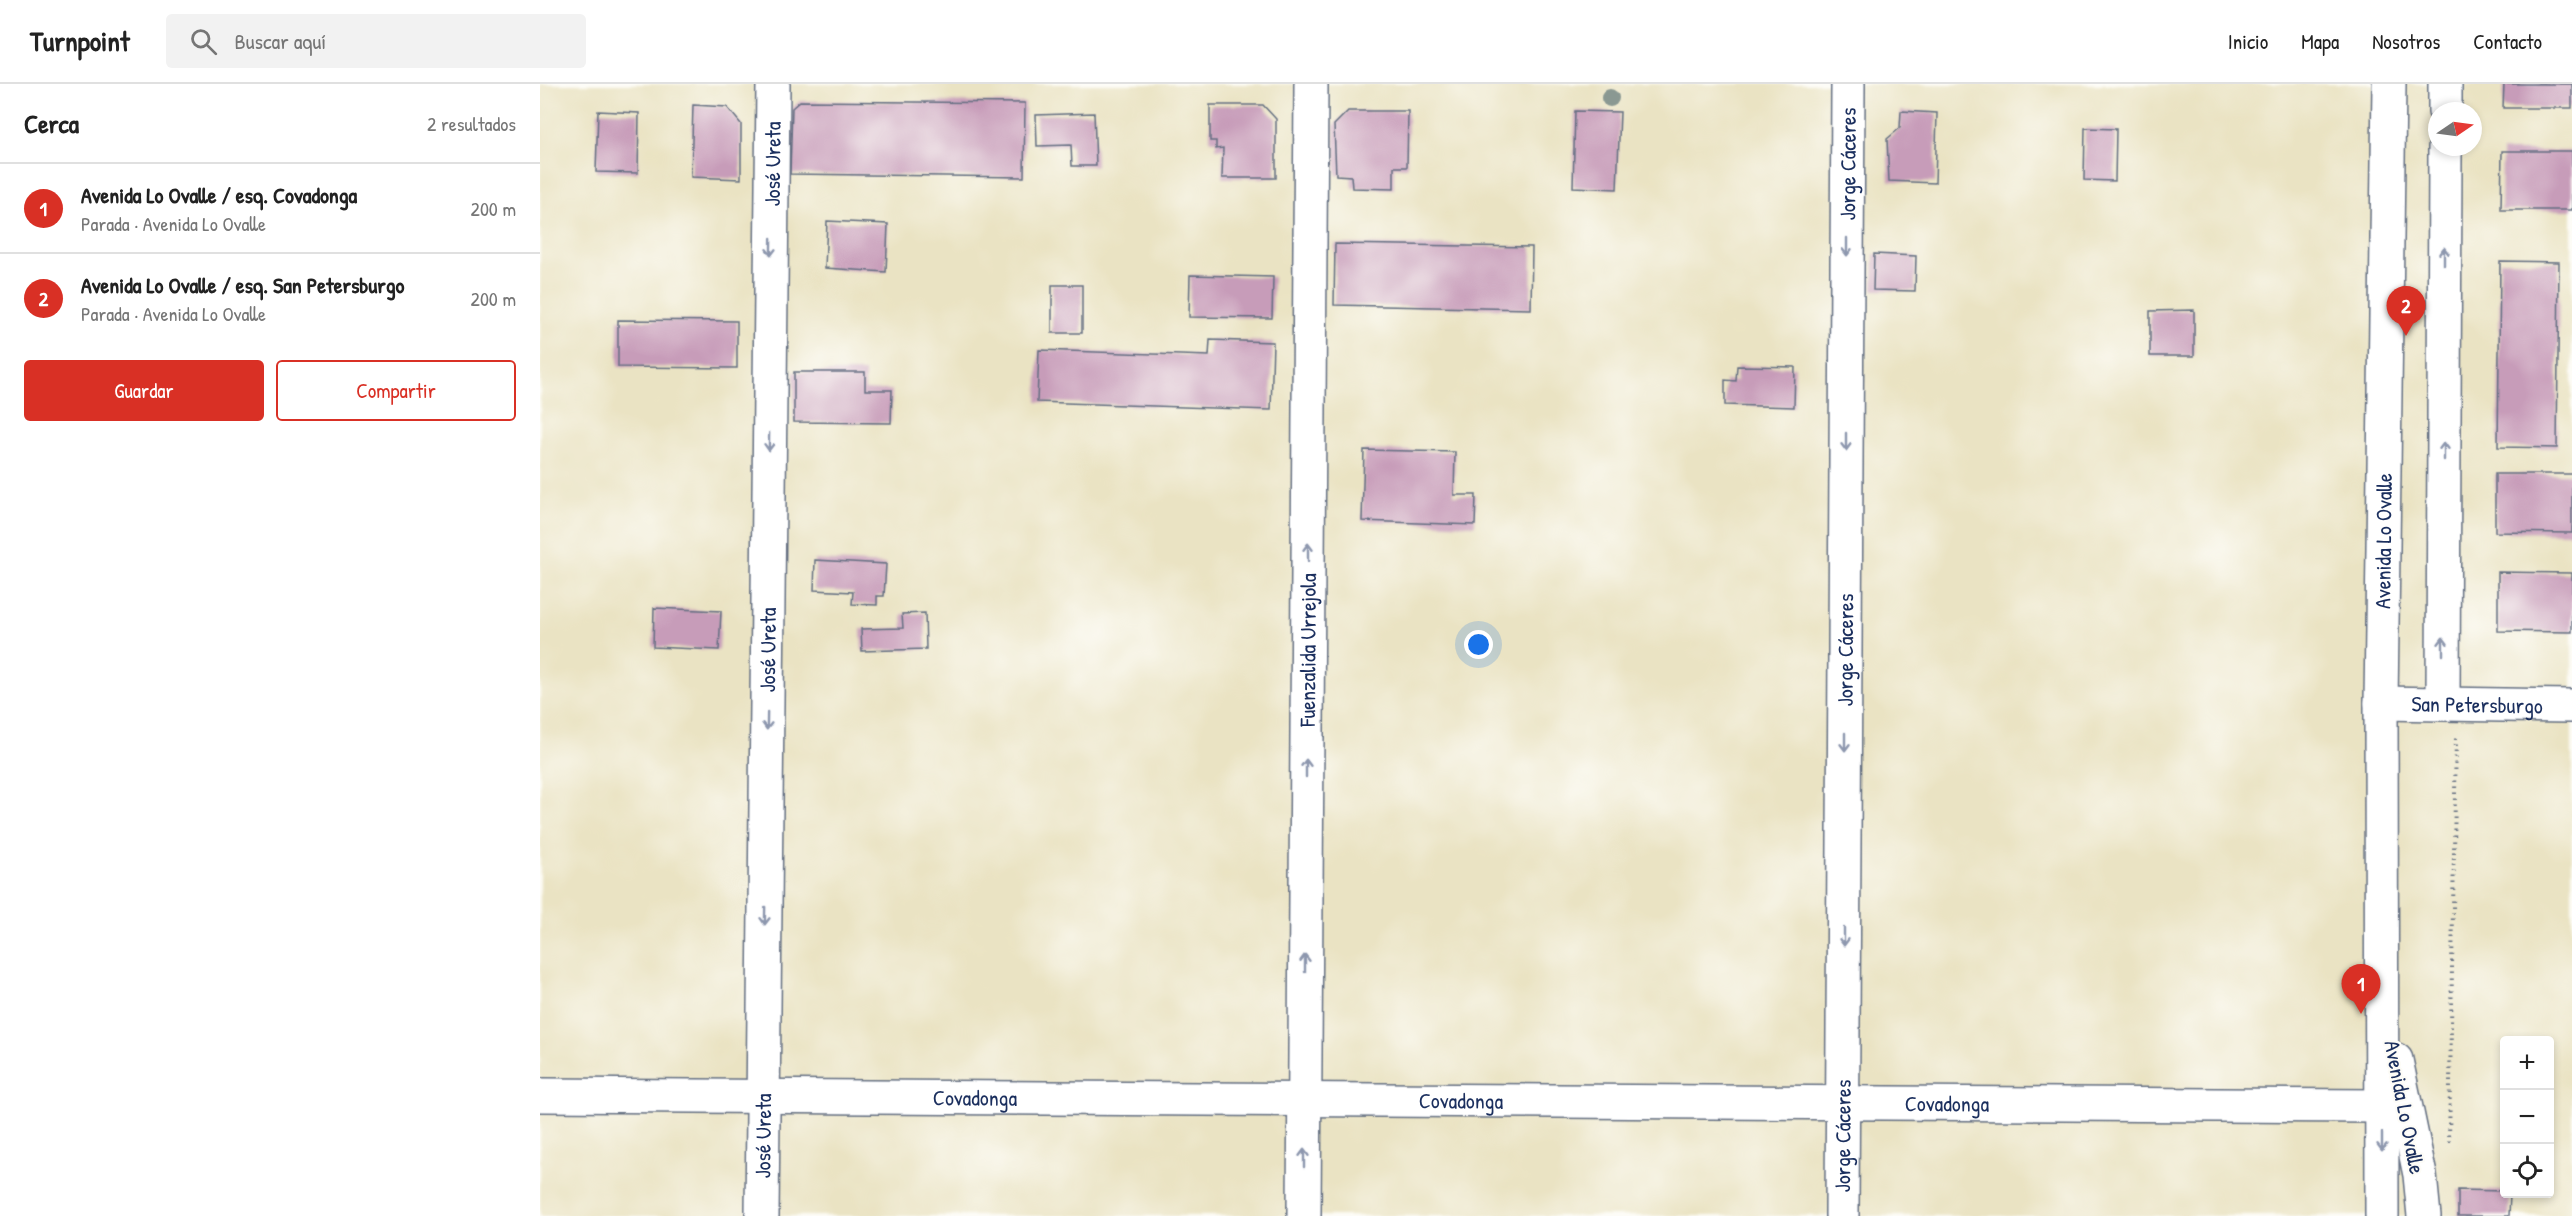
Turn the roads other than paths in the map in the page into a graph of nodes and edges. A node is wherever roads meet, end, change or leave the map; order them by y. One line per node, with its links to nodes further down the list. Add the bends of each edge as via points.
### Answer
1 (773, 84): 14 (street, José Ureta, one-way to 14)
2 (1311, 84): 15 (street, Fuenzalida Urrejola, one-way to 2)
3 (1848, 84): 16 (street, Jorge Cáceres, one-way to 16)
4 (2370, 84): 5 (street)
5 (2389, 84): 9 (street, Avenida Lo Ovalle)
6 (2445, 84): 7 (street)
7 (2445, 102)
8 (2445, 156): 10 (street, one-way to 8)
9 (2381, 704): 10 (street, San Petersburgo); 12 (street, Avenida Lo Ovalle)
10 (2443, 704): 11 (street, San Petersburgo)
11 (2572, 705)
12 (2384, 999): 17 (street, Avenida Lo Ovalle); 22 (street, Avenida Lo Ovalle, via 2413,1137)
13 (540, 1095): 14 (street, Covadonga)
14 (763, 1096): 15 (street, Covadonga); 18 (street, José Ureta)
15 (1304, 1100): 16 (street, Covadonga); 19 (street, Fuenzalida Urrejola, one-way to 15)
16 (1843, 1103): 17 (street, Covadonga); 20 (street, Jorge Cáceres)
17 (2382, 1106): 21 (street, Avenida Lo Ovalle, one-way to 21)
18 (762, 1216)
19 (1304, 1216)
20 (1842, 1216)
21 (2382, 1216)
22 (2424, 1216)

